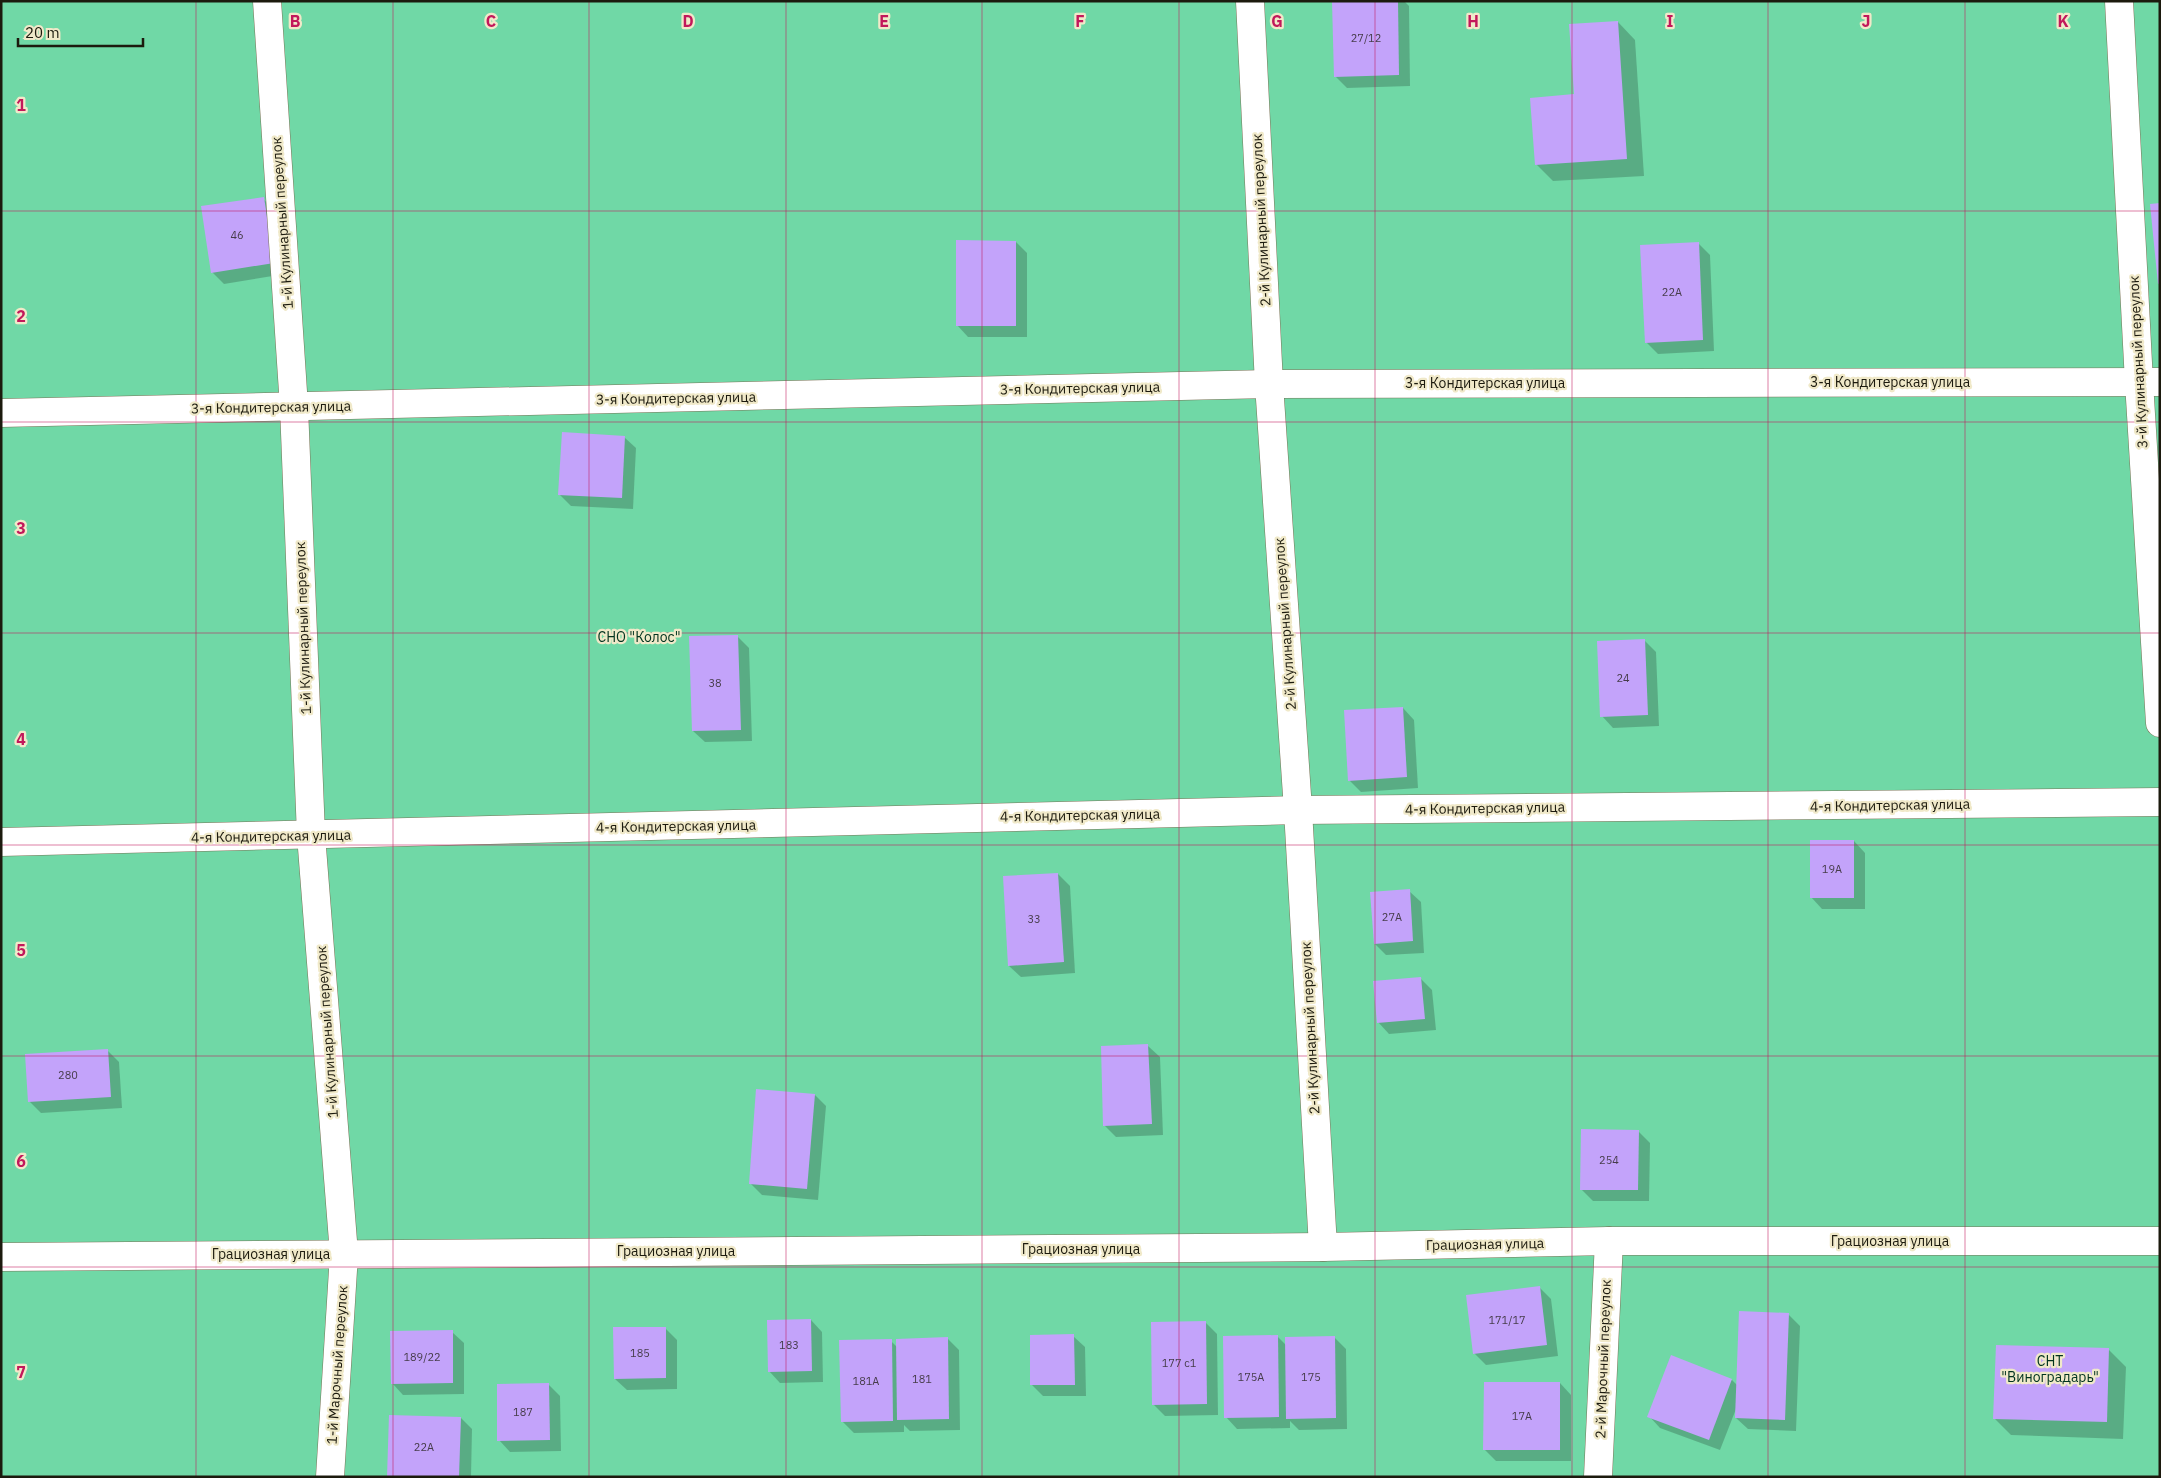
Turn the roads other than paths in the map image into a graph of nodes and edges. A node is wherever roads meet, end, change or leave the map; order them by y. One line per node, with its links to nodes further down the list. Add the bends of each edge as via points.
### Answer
1 (267, 1): 6 (street, 1-й Кулинарный переулок)
2 (1250, 1): 5 (street, 2-й Кулинарный переулок)
3 (2119, 1): 4 (street, 3-й Кулинарный переулок)
4 (2149, 382): 5 (street, 3-я Кондитерская улица); 8 (street, 3-й Кулинарный переулок)
5 (1269, 384): 6 (street, 3-я Кондитерская улица); 10 (street, 2-й Кулинарный переулок)
6 (294, 407): 7 (street, 3-я Кондитерская улица); 11 (street, 1-й Кулинарный переулок)
7 (1, 413)
8 (2160, 723)
9 (2160, 802): 10 (street, 4-я Кондитерская улица)
10 (1298, 810): 11 (street, 4-я Кондитерская улица); 15 (street, 2-й Кулинарный переулок)
11 (311, 835): 12 (street, 4-я Кондитерская улица); 16 (street, 1-й Кулинарный переулок)
12 (1, 842)
13 (1608, 1241): 14 (street, Грациозная улица); 15 (street, Грациозная улица); 19 (street, 2-й Марочный переулок)
14 (2160, 1241)
15 (1323, 1247): 16 (street, Грациозная улица)
16 (344, 1254): 17 (street, Грациозная улица); 18 (street, 1-й Марочный переулок)
17 (1, 1257)
18 (330, 1477)
19 (1598, 1477)

